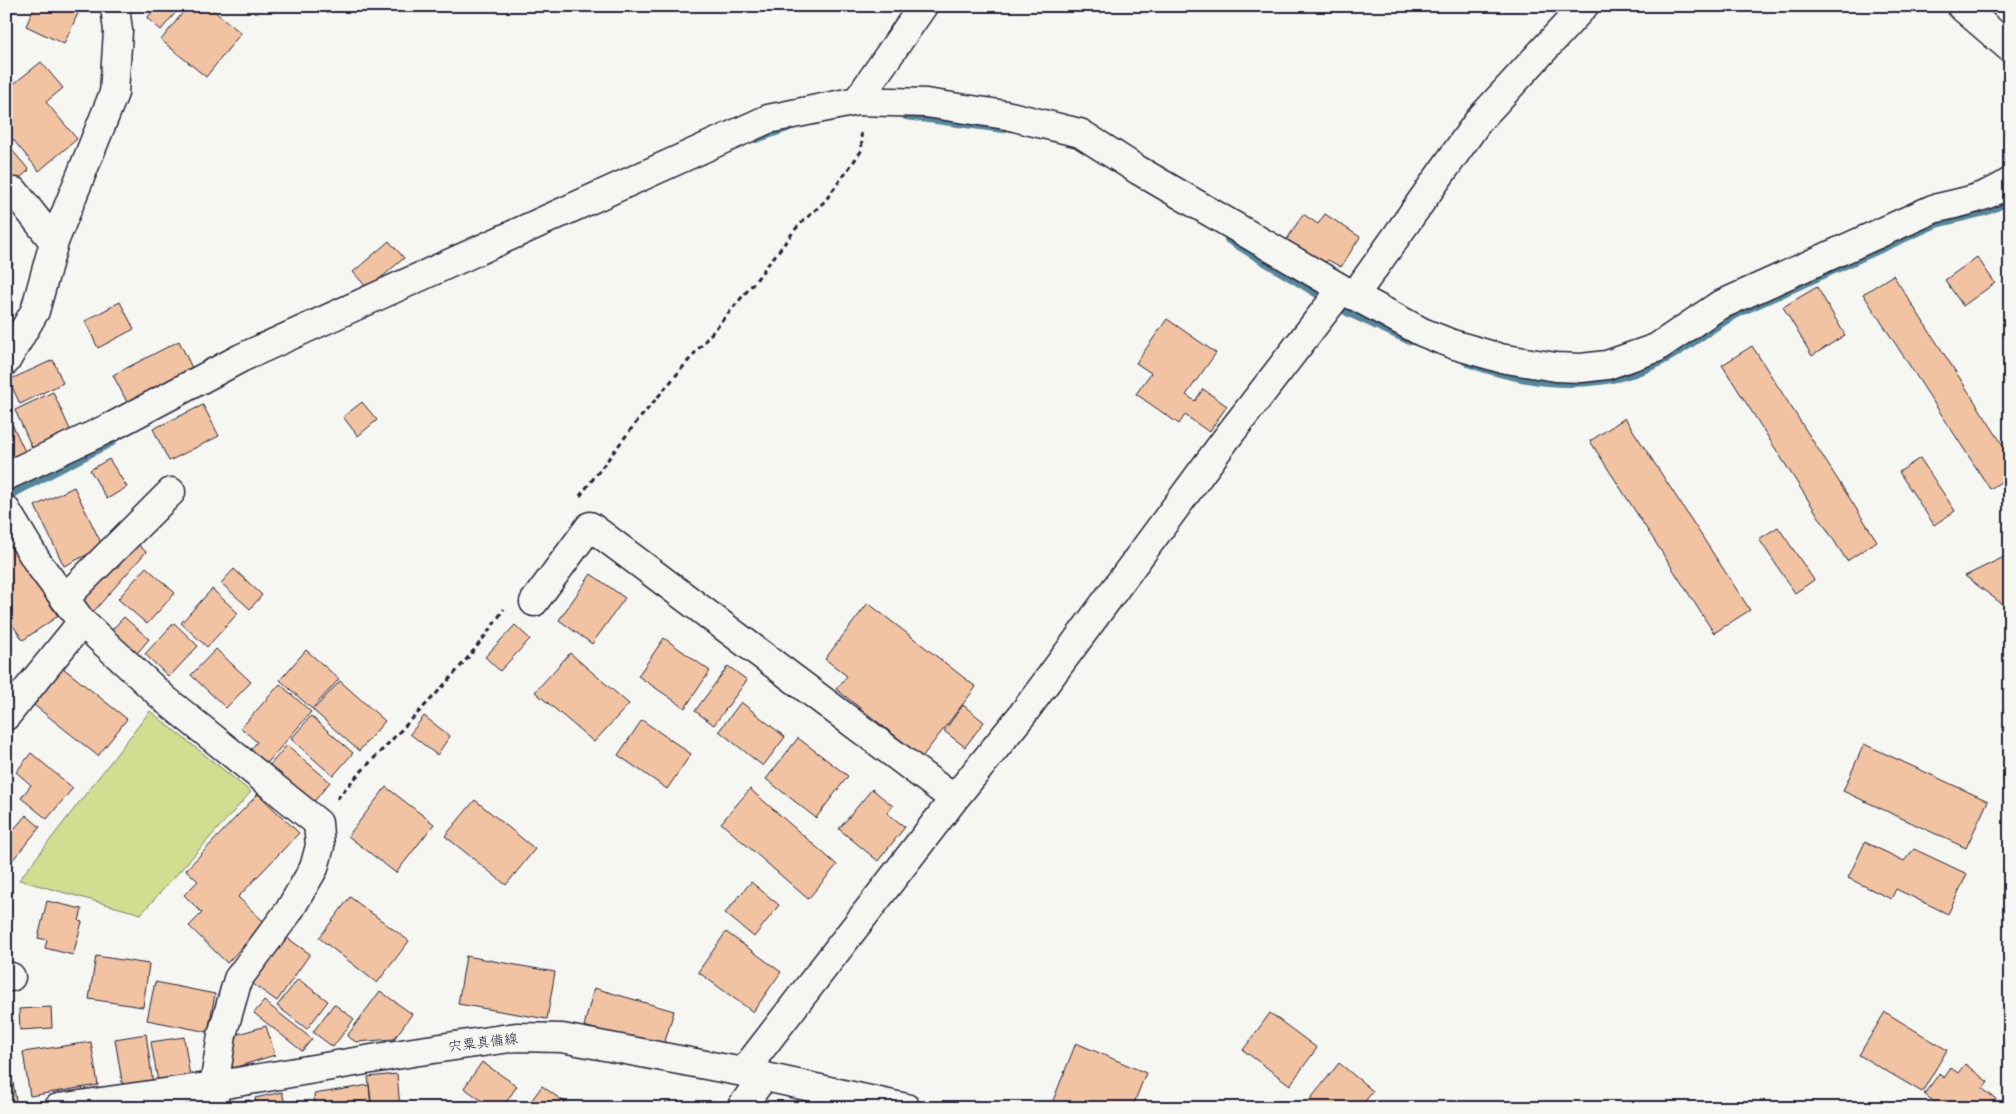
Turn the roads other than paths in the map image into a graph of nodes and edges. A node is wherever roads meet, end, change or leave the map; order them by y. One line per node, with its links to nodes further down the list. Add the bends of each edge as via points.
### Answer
1 (114, 6): 9 (street, via 118,31 114,93)
2 (923, 6): 6 (street)
3 (1584, 6): 10 (street, via 1479,120)
4 (1961, 6): 5 (street)
5 (2010, 48)
6 (857, 101): 10 (street, via 926,103 1006,115 1080,133); 12 (street, via 768,119 249,354 113,426)
7 (2010, 182): 10 (street, via 1968,202 1934,209 1718,306 1656,348 1607,365 1556,367 1500,358 1452,344)
8 (6, 197): 9 (street, via 15,192)
9 (54, 242): 11 (street, via 36,311)
10 (1340, 296): 19 (street, via 1226,439 1022,715)
11 (6, 361)
12 (6, 476)
13 (171, 492): 15 (street)
14 (6, 510): 15 (street, via 38,563)
15 (65, 598): 17 (street)
16 (522, 602): 19 (street, via 590,526)
17 (82, 622): 18 (street); 21 (street, via 167,701 318,824 320,846 314,868 289,911 238,979 222,1035)
18 (6, 716)
19 (954, 799): 20 (street)
20 (753, 1074): 21 (street, 宍粟真備線, via 562,1038 516,1037 413,1052); 23 (street); 24 (street, 宍粟真備線)
21 (214, 1097): 22 (street, 宍粟真備線)
22 (58, 1108)
23 (741, 1108)
24 (906, 1108)

